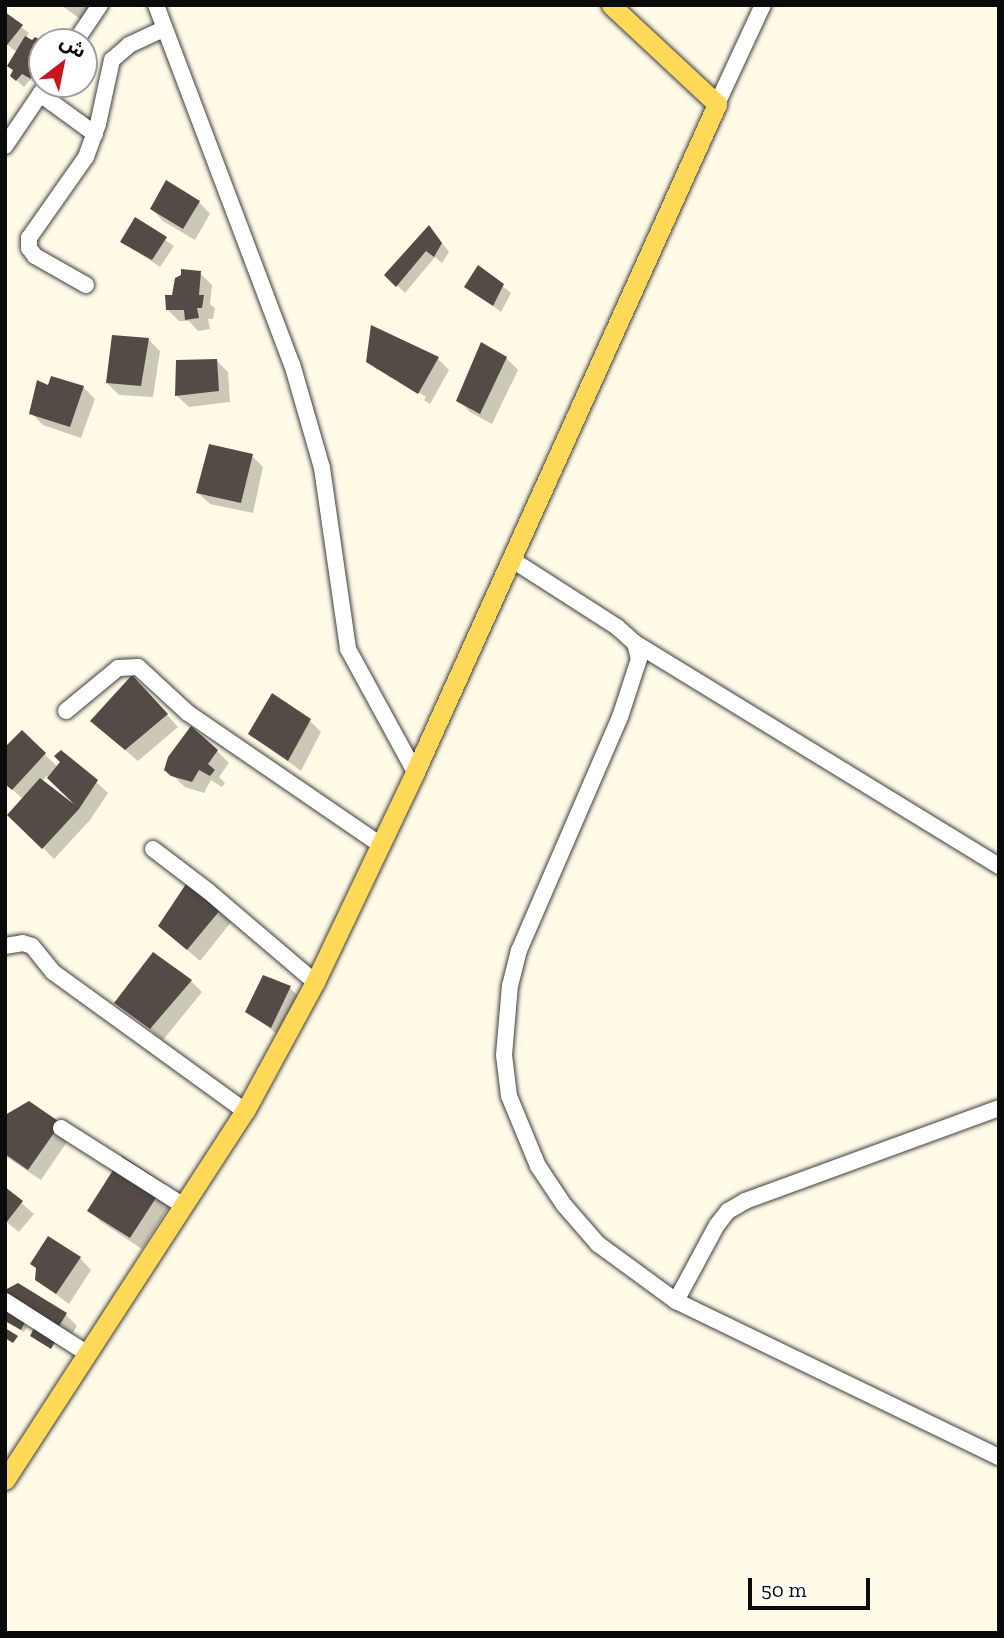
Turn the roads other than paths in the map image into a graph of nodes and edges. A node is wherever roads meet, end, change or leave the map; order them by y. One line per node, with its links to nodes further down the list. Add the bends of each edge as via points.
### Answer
1 (100, 5): 5 (street)
2 (156, 5): 6 (street)
3 (611, 5): 9 (main road)
4 (763, 5): 9 (street)
5 (84, 28)
6 (164, 29): 10 (street, via 129,45 112,60); 16 (street, via 292,364 322,468 348,649)
7 (38, 98): 11 (street)
8 (54, 98): 10 (street)
9 (717, 104): 13 (main road)
10 (95, 134): 12 (street, via 79,169 28,243 35,256)
11 (5, 146)
12 (86, 285)
13 (511, 559): 14 (street); 16 (main road)
14 (635, 643): 19 (street); 27 (street, via 639,659 620,717 519,950 510,985 504,1055 509,1096 538,1166 564,1205 598,1244)
15 (66, 711): 17 (street, via 118,668 138,667 188,713)
16 (415, 772): 17 (main road)
17 (379, 845): 21 (main road)
18 (153, 849): 21 (street)
19 (999, 866)
20 (5, 946): 23 (street, via 32,946 53,972)
21 (315, 982): 23 (main road)
22 (999, 1108): 27 (street, via 728,1211)
23 (245, 1111): 25 (main road)
24 (61, 1128): 25 (street)
25 (184, 1206): 28 (main road)
26 (5, 1301): 28 (street)
27 (676, 1301): 29 (street)
28 (88, 1354): 30 (main road)
29 (999, 1457)
30 (5, 1480)

